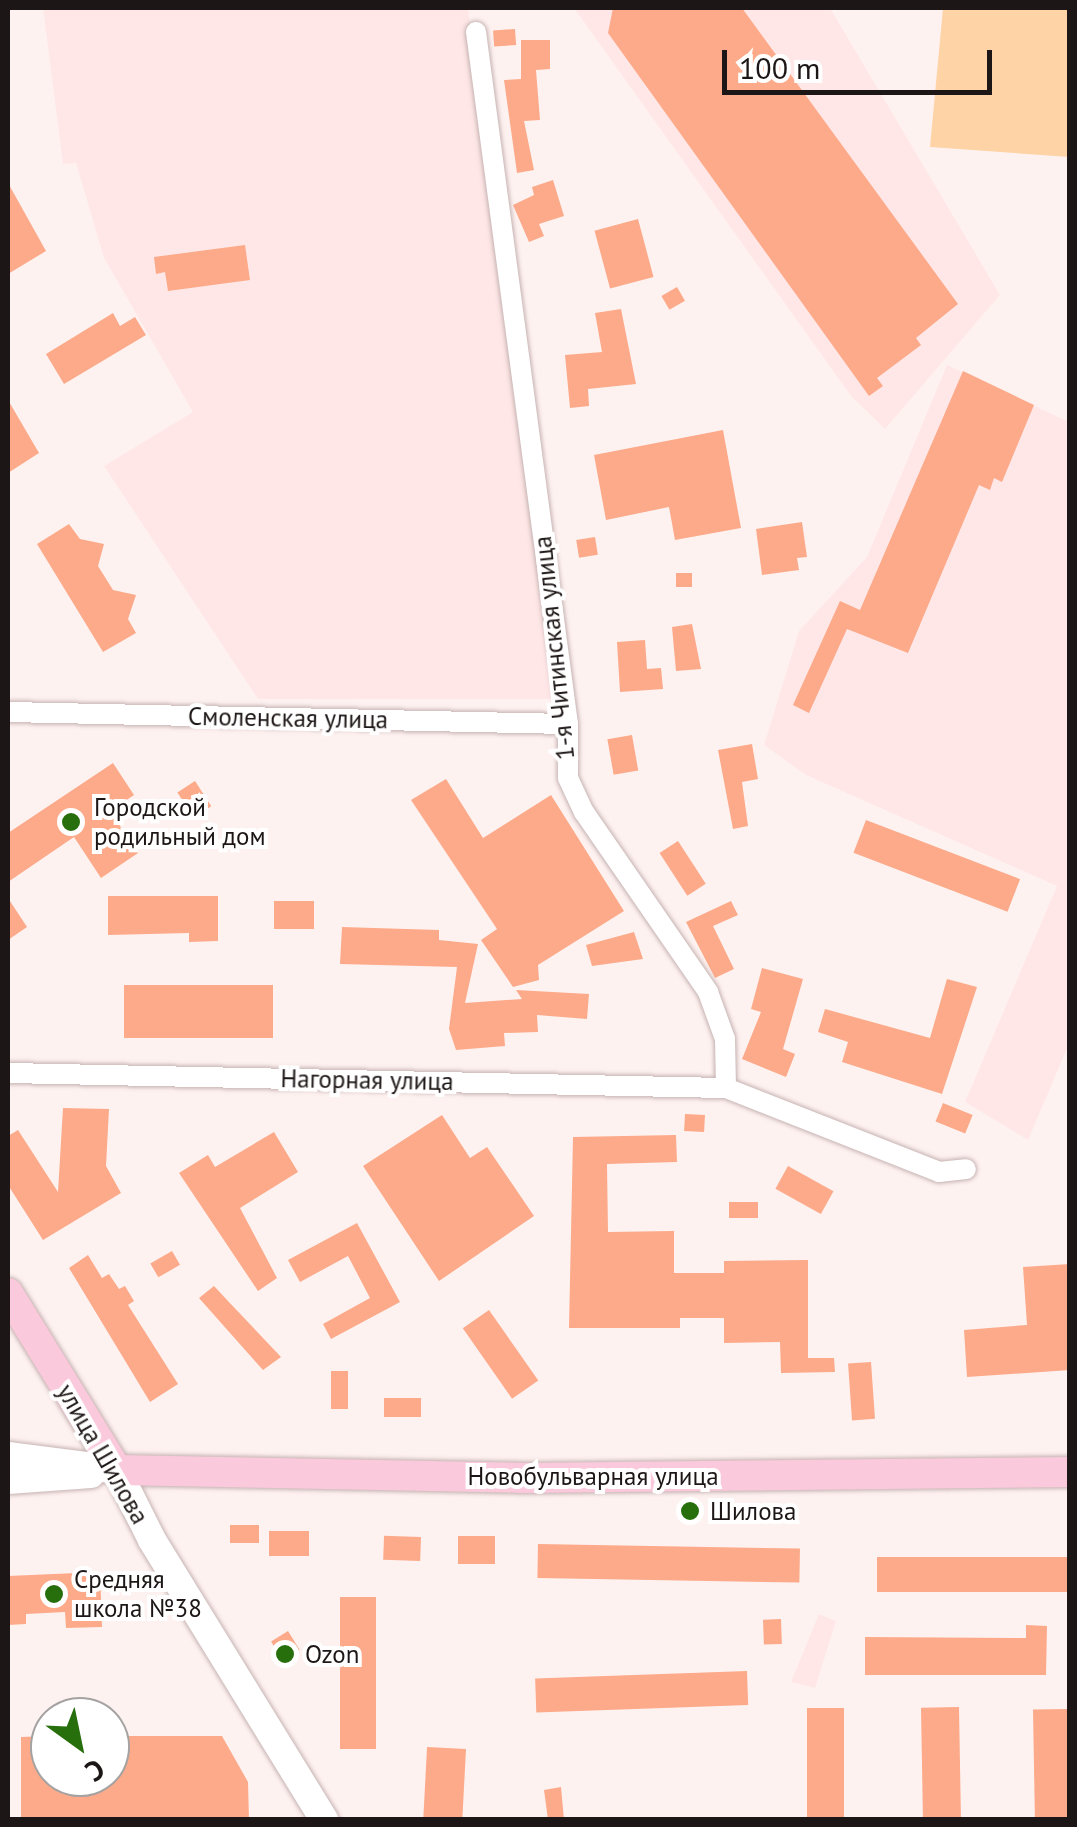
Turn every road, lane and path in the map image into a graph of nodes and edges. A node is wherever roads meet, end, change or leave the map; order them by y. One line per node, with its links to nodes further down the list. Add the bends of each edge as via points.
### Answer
1 (476, 32): 3 (street, 1-я Читинская улица)
2 (8, 712): 3 (street, Смоленская улица)
3 (568, 724): 5 (street, 1-я Читинская улица, via 568,778 584,812 708,992 725,1039)
4 (8, 1073): 5 (street, Нагорная улица)
5 (726, 1088): 6 (street, via 939,1172)
6 (966, 1169)
7 (8, 1293): 9 (main road, улица Шилова)
8 (8, 1456): 9 (main road, Новобульварная улица)
9 (117, 1470): 10 (main road, Новобульварная улица, via 521,1478); 11 (main road, Новобульварная улица); 12 (main road, улица Шилова, via 152,1540)
10 (1070, 1472)
11 (8, 1480)
12 (324, 1820)

